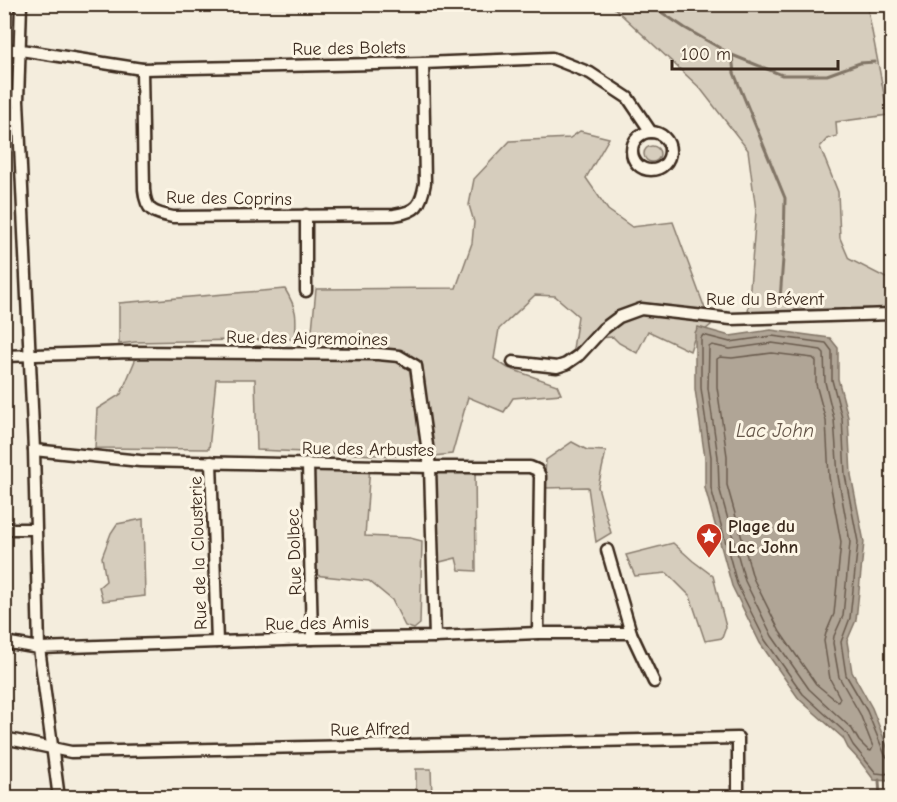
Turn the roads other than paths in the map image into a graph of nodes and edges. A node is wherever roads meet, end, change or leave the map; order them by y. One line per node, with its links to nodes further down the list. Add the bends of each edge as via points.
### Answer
1 (21, 4): 3 (street)
2 (4, 50): 3 (street, Rue des Bolets)
3 (21, 50): 5 (street, Rue des Bolets); 11 (street, via 18,101)
4 (423, 63): 5 (street, Rue des Bolets); 6 (street, Rue des Bolets, via 552,58 590,73 628,99); 7 (street, Rue des Coprins, via 425,183 417,208 394,215)
5 (142, 69): 7 (street, Rue des Coprins, via 144,190 150,210 173,217)
6 (651, 132)
7 (306, 215): 8 (street, Rue des Coprins)
8 (306, 291)
9 (892, 314): 12 (street, Rue du Brévent, via 731,319 641,309 619,317 566,364 557,367)
10 (4, 356): 11 (street)
11 (30, 356): 13 (street); 16 (street, Rue des Aigremoines, via 130,352 399,356 416,366)
12 (513, 362)
13 (34, 450): 14 (street, Rue des Arbustes, via 140,461); 18 (street)
14 (211, 462): 15 (street, Rue des Arbustes); 25 (street, Rue de la Clousterie)
15 (308, 464): 16 (street, Rue des Arbustes); 23 (street, Rue Dolbec)
16 (430, 467): 20 (street, Rue des Arbustes, via 537,470); 22 (street, Rue des Aigremoines)
17 (4, 528): 18 (street)
18 (35, 529): 26 (street)
19 (607, 550): 21 (street)
20 (538, 633): 21 (street, Rue des Amis); 22 (street, Rue des Amis)
21 (631, 633): 27 (street)
22 (435, 637): 23 (street, Rue des Amis)
23 (312, 639): 25 (street, Rue des Amis)
24 (4, 642): 26 (street, Rue des Amis)
25 (217, 642): 26 (street, Rue des Amis)
26 (39, 648): 29 (street)
27 (654, 682)
28 (4, 738): 29 (street, Rue Alfred)
29 (52, 748): 30 (street); 31 (street, Rue Alfred, via 83,752 738,738)
30 (58, 798)
31 (738, 798)

